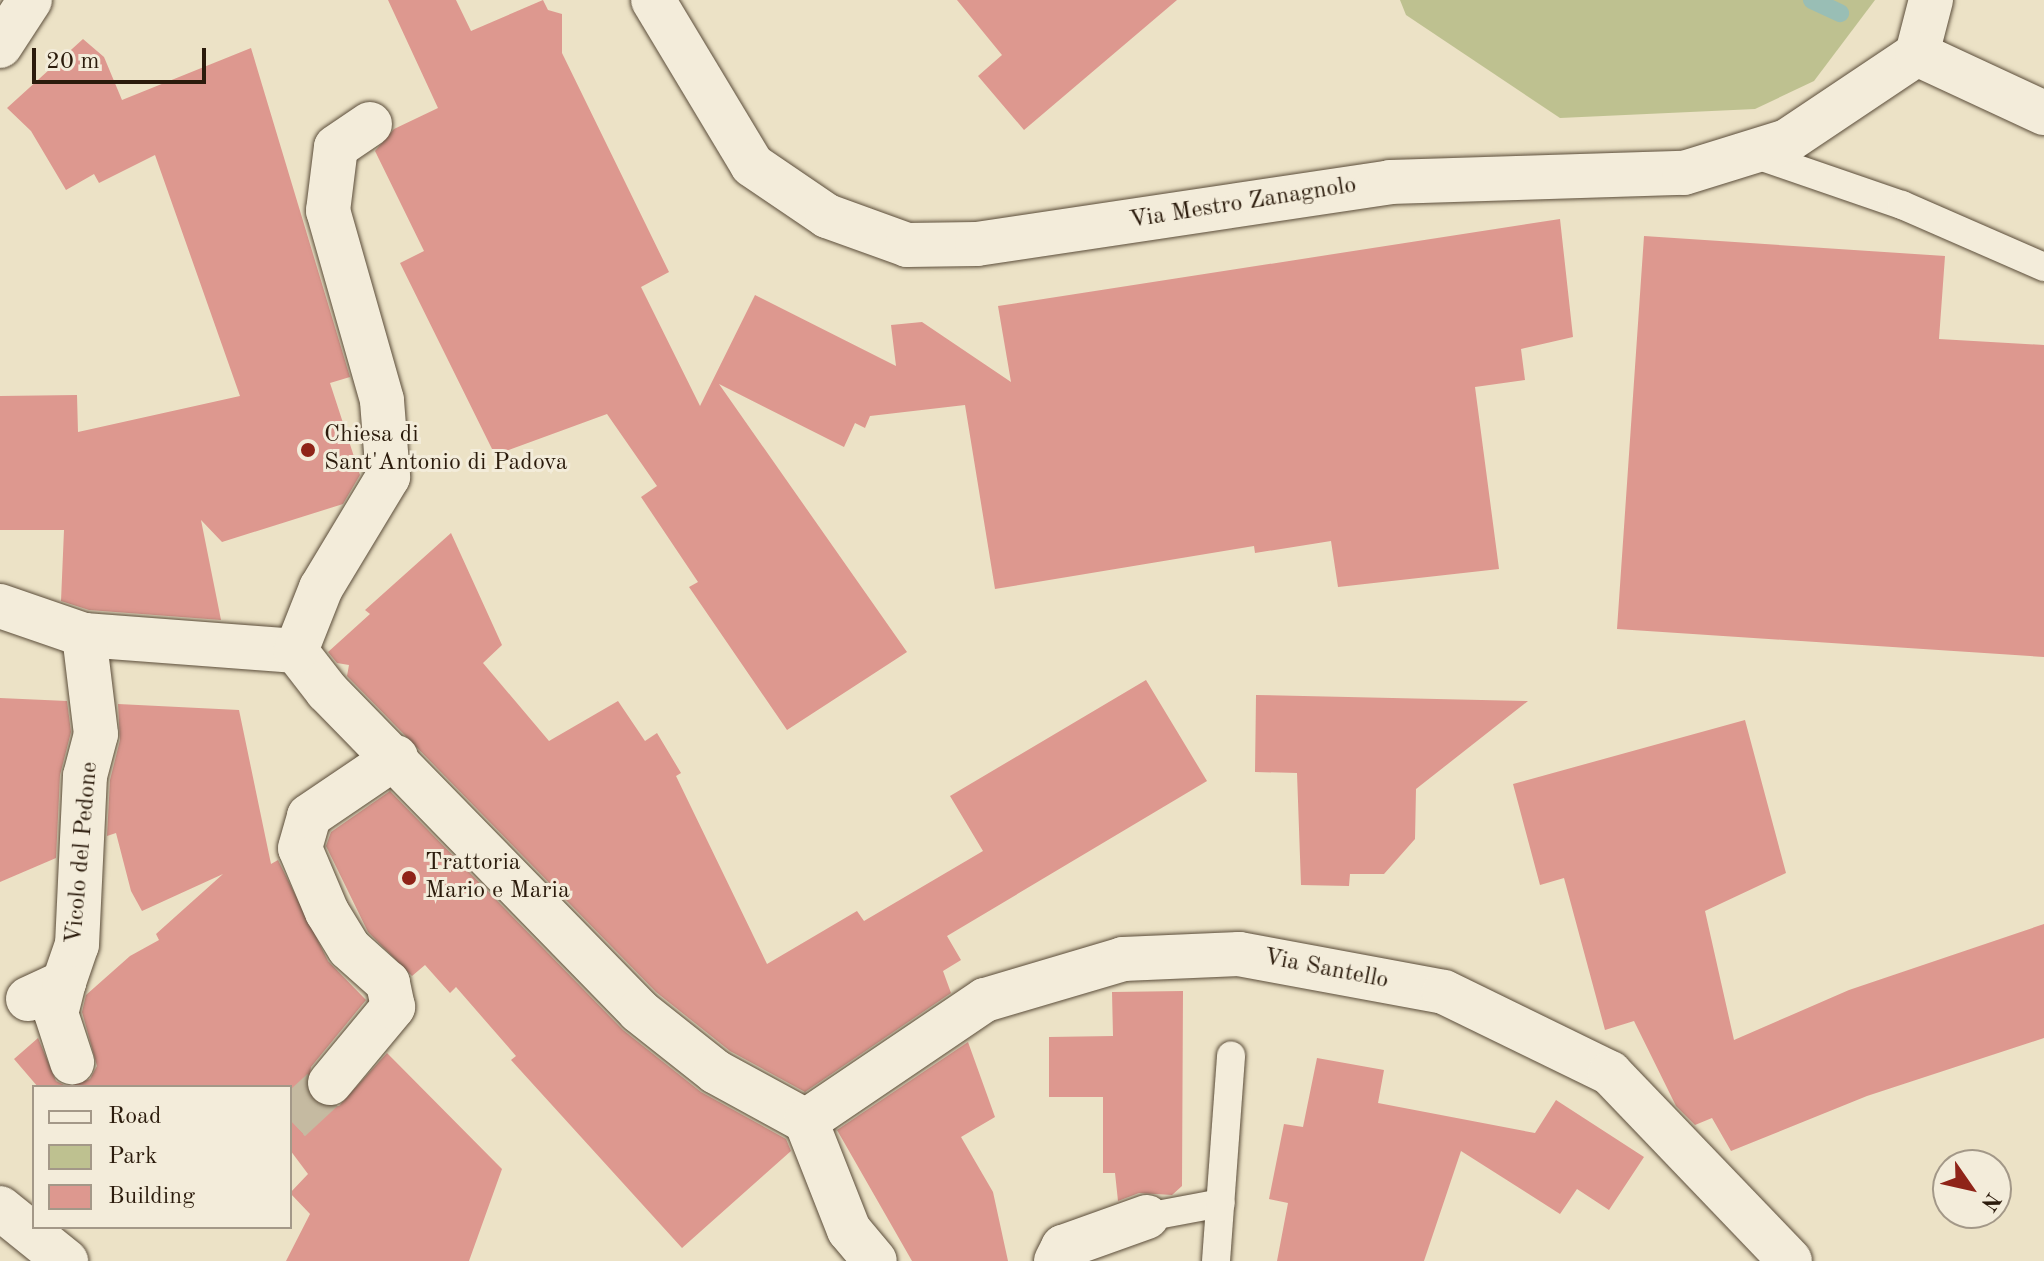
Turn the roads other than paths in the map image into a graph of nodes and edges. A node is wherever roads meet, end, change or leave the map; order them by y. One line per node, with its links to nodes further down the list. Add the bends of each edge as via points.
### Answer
1 (30, 0): 4 (street)
2 (653, 0): 8 (street, Via Mestro Zanagnolo, via 752,165 827,216 907,245 977,244 1390,182 1684,173)
3 (1931, 0): 5 (street)
4 (0, 46)
5 (1917, 54): 6 (street); 8 (street, Via Mestro Zanagnolo, via 1787,141)
6 (2044, 113)
7 (370, 124): 12 (street, via 336,147 328,211 382,400 388,477 321,588)
8 (1751, 153): 9 (lane, via 1902,205)
9 (2044, 267)
10 (0, 606): 11 (street)
11 (84, 635): 12 (street, via 176,646 239,644); 15 (street, Vicolo del Pedone, via 96,734 85,776 77,945 46,991)
12 (296, 651): 13 (street, via 327,691)
13 (396, 757): 16 (street, via 309,816 300,848 327,912 349,948 388,983 393,1007); 17 (street, via 639,1011 716,1072)
14 (1231, 1056): 18 (lane)
15 (72, 1062)
16 (330, 1083)
17 (806, 1121): 21 (street); 25 (street, Via Santello, via 985,1000 1123,959 1239,954 1444,992 1610,1073)
18 (1221, 1203): 20 (lane); 24 (lane)
19 (0, 1208): 22 (street)
20 (1147, 1217): 23 (street, via 1063,1247)
21 (855, 1251)
22 (66, 1261)
23 (1056, 1261)
24 (1216, 1261)
25 (1790, 1261)

